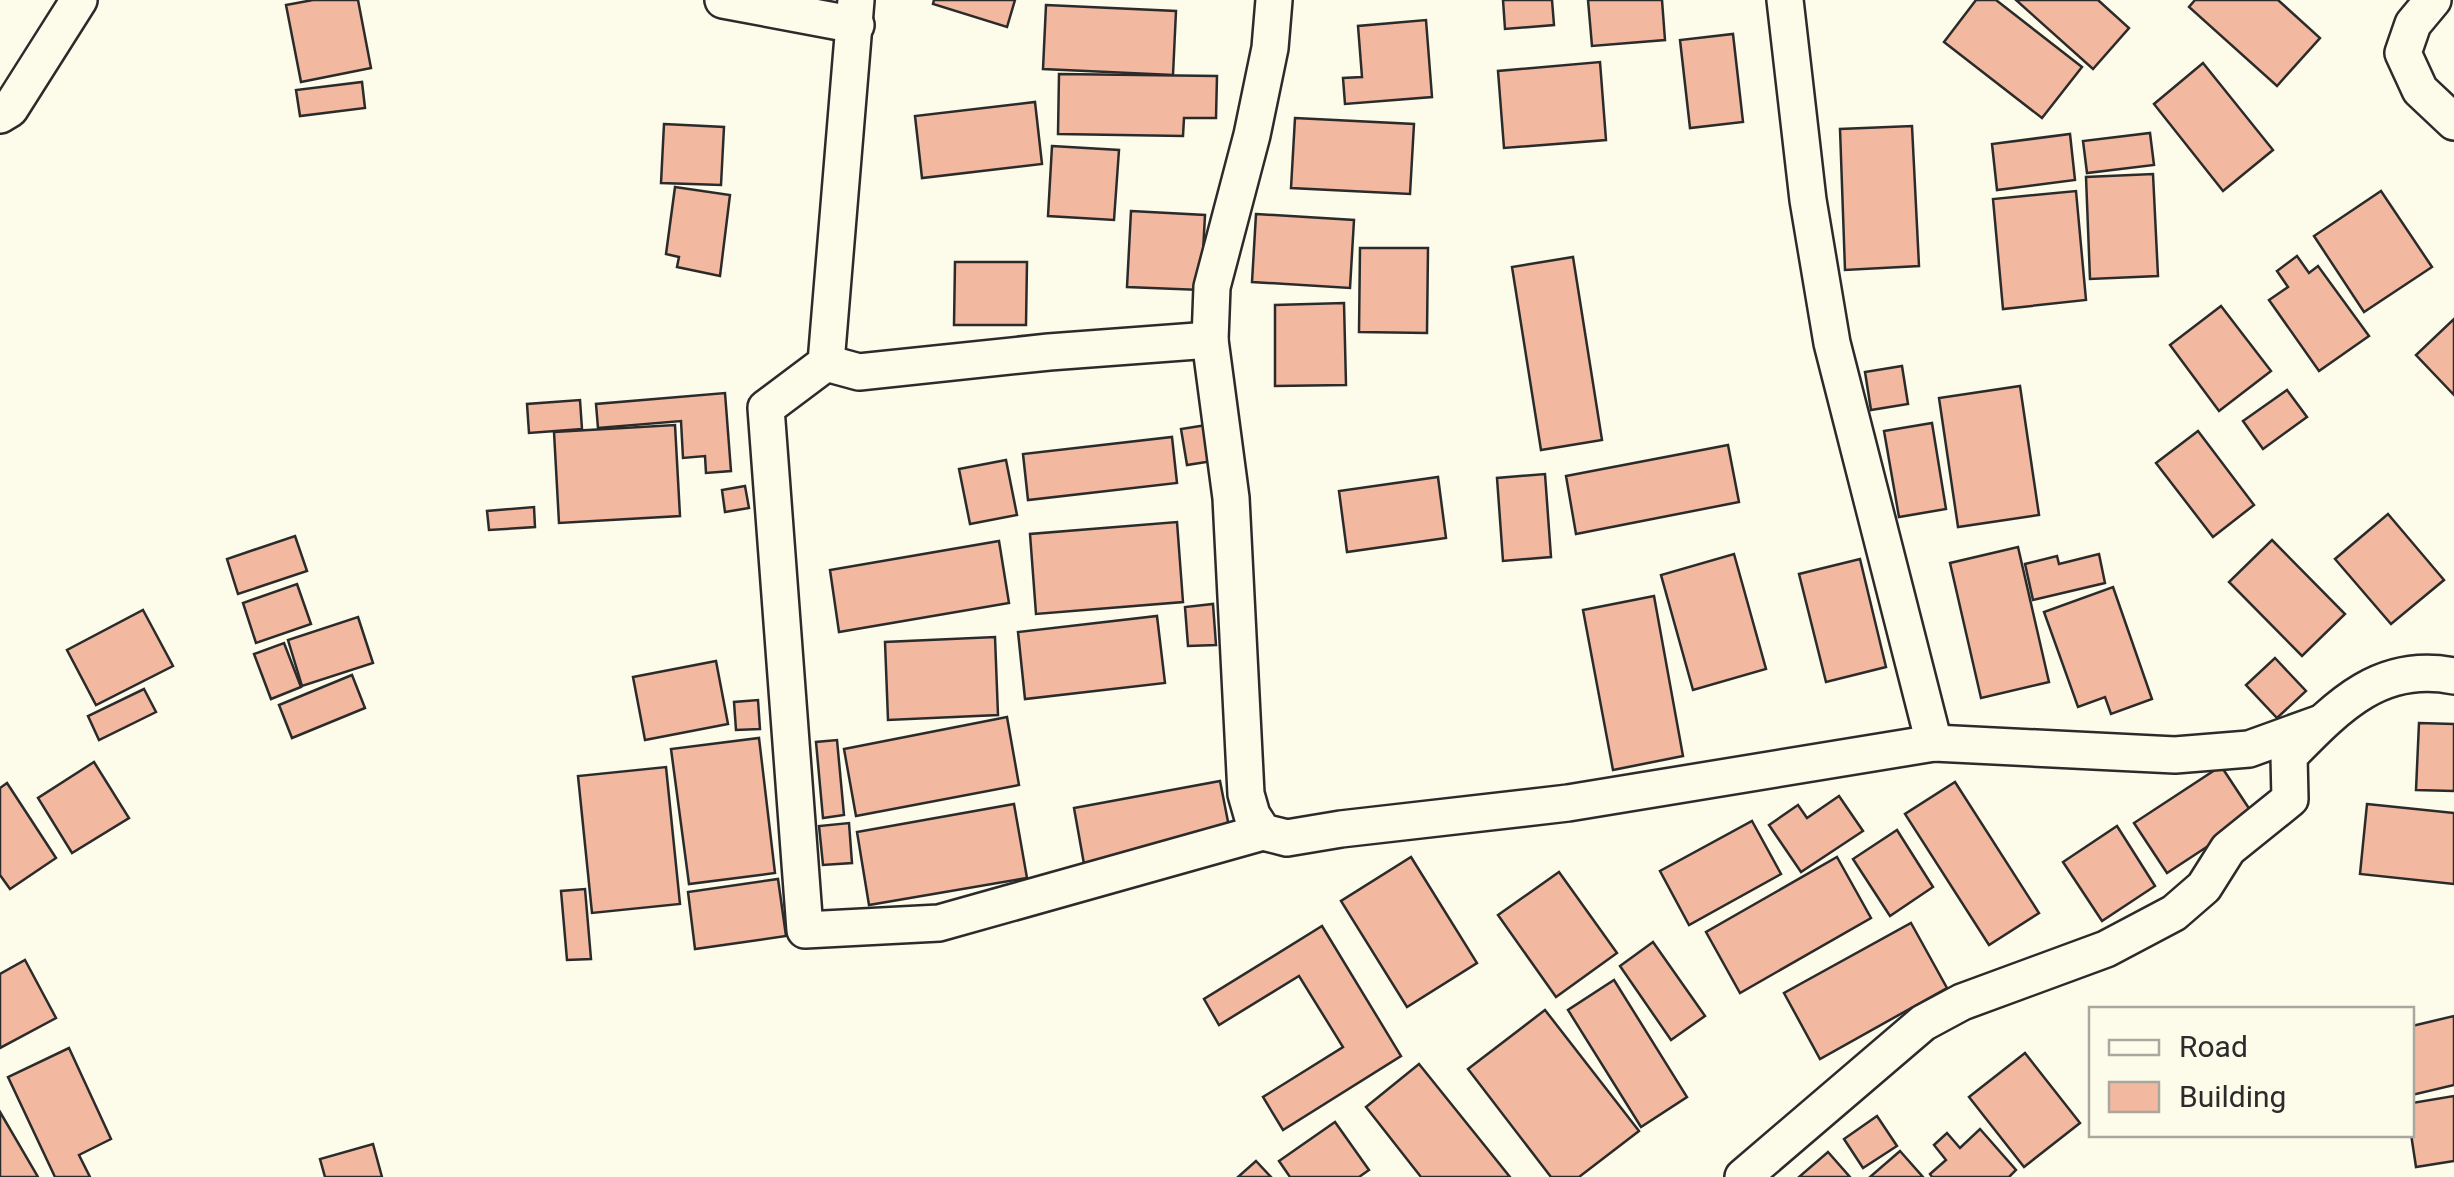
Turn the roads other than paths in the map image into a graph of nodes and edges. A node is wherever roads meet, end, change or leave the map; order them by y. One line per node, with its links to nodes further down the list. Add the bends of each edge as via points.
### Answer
1 (79, 0): 7 (street, via 10,110)
2 (723, 0): 6 (street)
3 (1274, 0): 9 (street, via 1252,135 1212,287)
4 (1786, 0): 13 (street, via 1832,343)
5 (2433, 0): 8 (street, via 2413,24 2403,53 2420,90)
6 (856, 13): 10 (street)
7 (0, 114)
8 (2454, 122)
9 (1210, 340): 10 (street, via 860,372); 15 (street, via 1231,498 1246,794)
10 (826, 363): 15 (street, via 766,408 805,930 939,923)
11 (2454, 676): 12 (street, via 2397,674 2363,688)
12 (2321, 723): 13 (street, via 2249,749 2175,754); 16 (street, via 2289,756 2290,799 2228,849 2204,887 2174,913 2106,949 1922,1023)
13 (1934, 743): 14 (street); 15 (street, via 1568,803 1286,838)
14 (2021, 772)
15 (1263, 832)
16 (1742, 1177)

